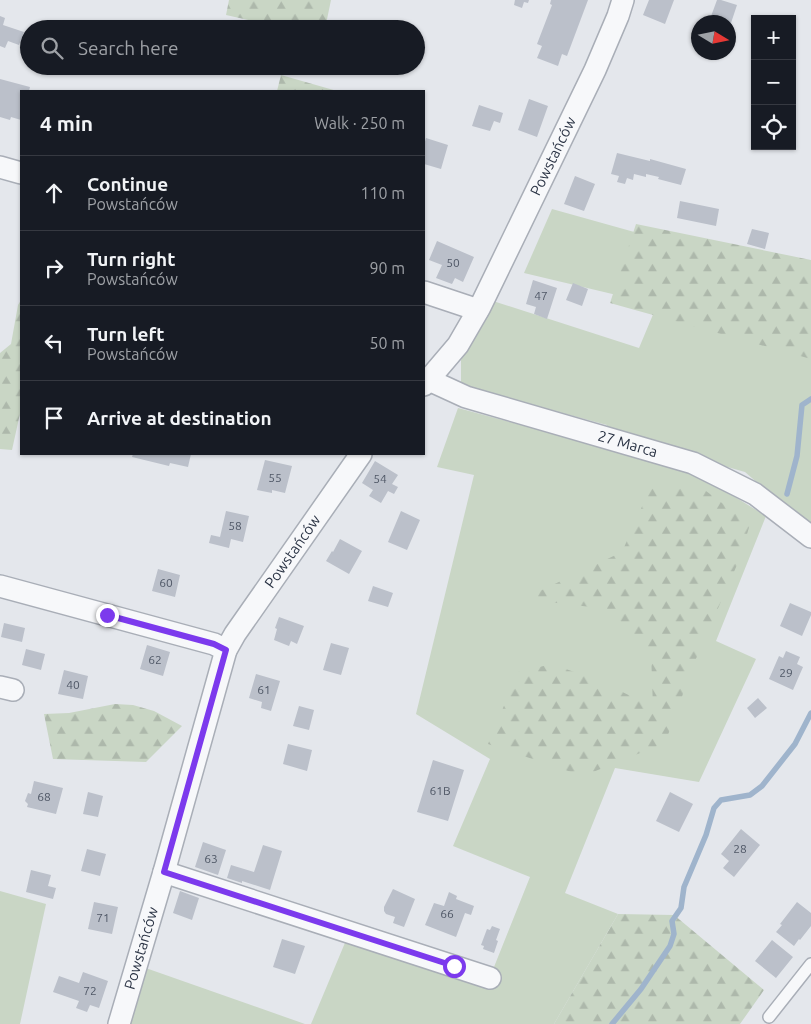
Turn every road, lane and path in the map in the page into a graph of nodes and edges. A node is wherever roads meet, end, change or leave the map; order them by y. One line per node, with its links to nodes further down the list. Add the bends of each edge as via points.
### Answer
1 (623, 0): 5 (street, Powstańców, via 595,70)
2 (0, 167): 3 (street)
3 (20, 173)
4 (425, 292): 5 (street)
5 (478, 310): 6 (street, Powstańców, via 458,345)
6 (426, 383): 8 (street, 27 Marca, via 693,463 755,494)
7 (360, 455): 10 (street, Powstańców)
8 (811, 537)
9 (0, 586): 10 (street, via 214,644)
10 (226, 650): 11 (street, Powstańców)
11 (164, 872): 13 (street); 15 (street, Powstańców)
12 (811, 964): 14 (lane)
13 (490, 978)
14 (769, 1017)
15 (119, 1024)

